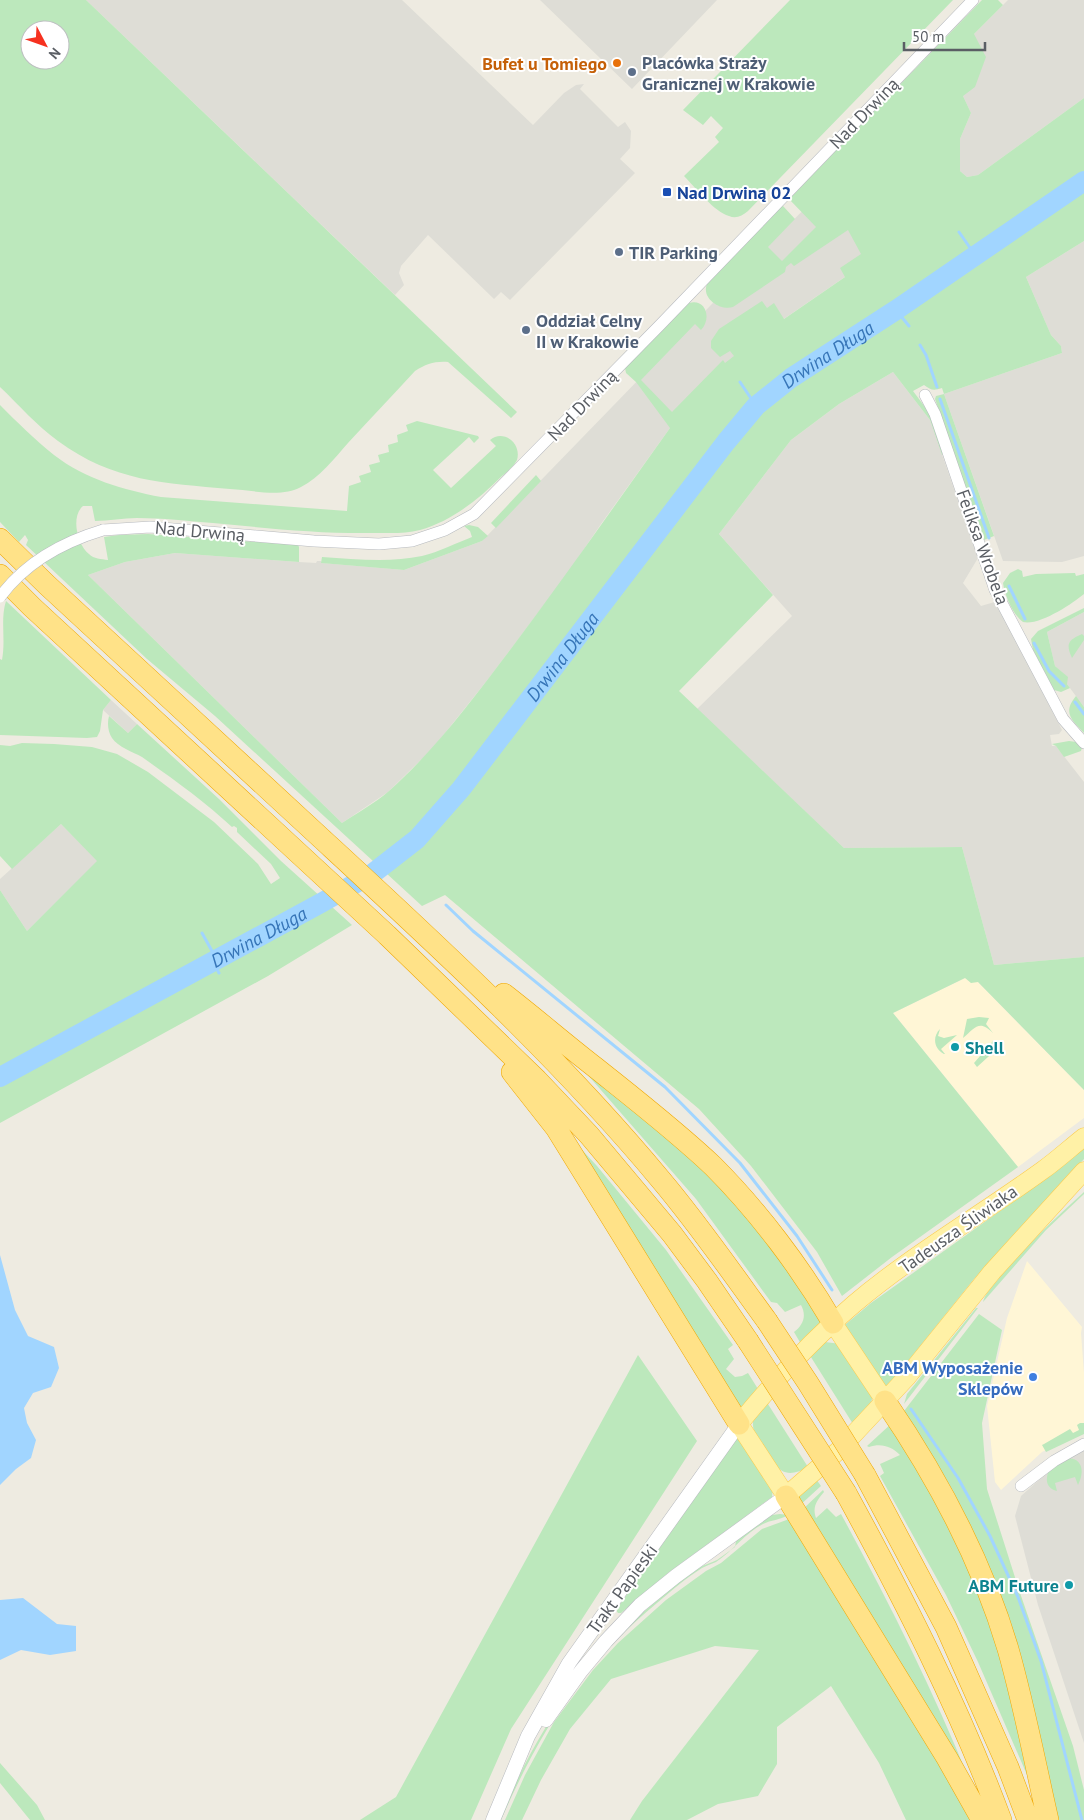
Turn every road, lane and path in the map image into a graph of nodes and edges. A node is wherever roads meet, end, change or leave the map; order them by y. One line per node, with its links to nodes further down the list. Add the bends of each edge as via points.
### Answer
1 (973, 0): 5 (street, Nad Drwiną, bridge, via 474,514 445,530 412,541 379,544 150,527 103,530 51,551 20,575)
2 (925, 395): 6 (street, Feliksa Wrobela, via 938,420 996,590 1063,719)
3 (0, 539): 7 (highway)
4 (0, 575): 8 (highway)
5 (0, 598)
6 (1084, 743)
7 (408, 918): 11 (highway, via 707,1161 764,1224); 21 (highway, bridge, via 545,1050 630,1143 767,1321 865,1475 946,1627)
8 (436, 982): 13 (highway, via 556,1128); 20 (highway, bridge, via 537,1080 595,1142 672,1234 748,1341 846,1493 885,1564 949,1695)
9 (1084, 1137): 11 (main road, Tadeusza Śliwiaka, via 1044,1169 903,1267)
10 (1084, 1171): 12 (main road, via 1014,1247)
11 (833, 1323): 12 (main road); 13 (main road, Tadeusza Śliwiaka)
12 (885, 1401): 16 (main road, via 838,1451); 22 (highway, via 958,1524 987,1591 1008,1649)
13 (739, 1424): 16 (main road); 17 (street, Trakt Papieski, via 569,1663 539,1714)
14 (1084, 1444): 15 (street, via 1054,1460)
15 (1021, 1486)
16 (786, 1496): 17 (street, Trakt Papieski, via 640,1605 581,1671); 19 (highway)
17 (518, 1762): 18 (street, Trakt Papieski)
18 (493, 1820)
19 (982, 1820)
20 (1001, 1820)
21 (1028, 1820)
22 (1048, 1820)

